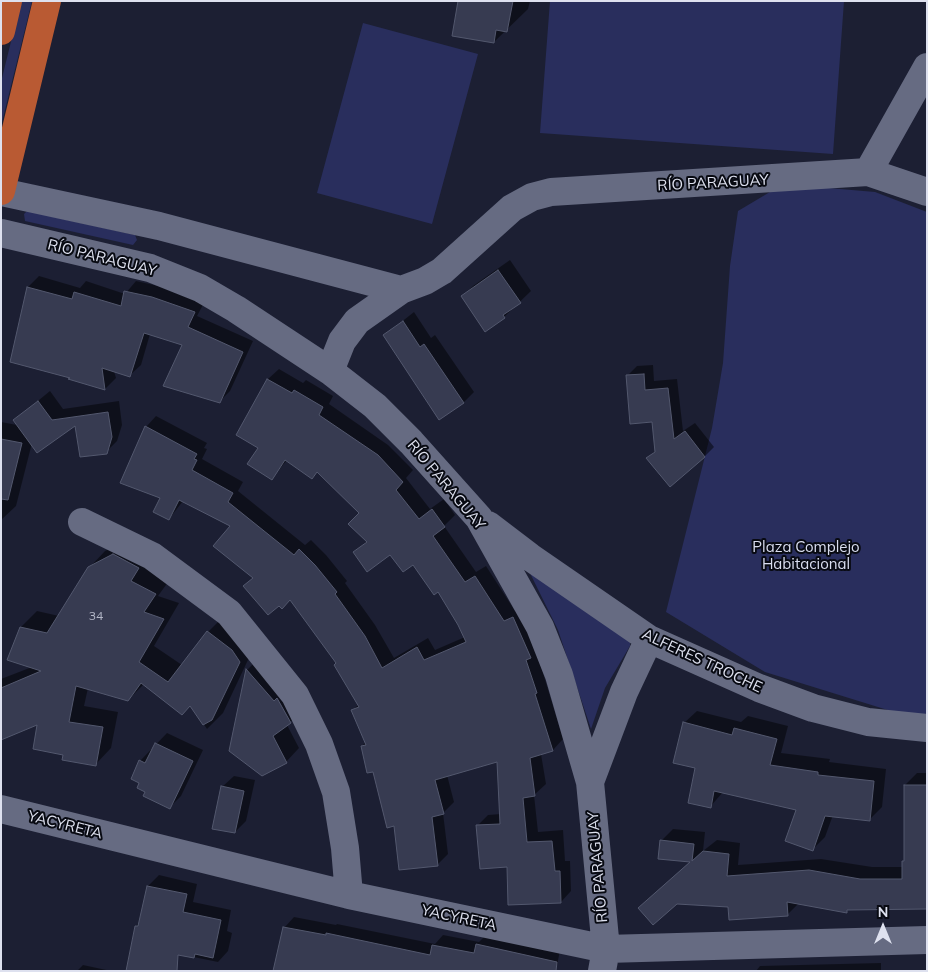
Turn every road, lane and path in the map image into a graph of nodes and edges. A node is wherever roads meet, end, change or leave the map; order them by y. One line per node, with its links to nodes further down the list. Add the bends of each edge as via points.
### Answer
1 (8, 1): 3 (highway)
2 (47, 1): 6 (highway)
3 (1, 30)
4 (927, 67): 5 (street)
5 (868, 172): 7 (street); 9 (street, RÍO PARAGUAY, via 782,180 551,192 532,197 512,208 442,272)
6 (1, 191): 9 (street, via 159,226)
7 (927, 192)
8 (1, 233): 10 (street, RÍO PARAGUAY, via 150,268 200,288)
9 (401, 290): 10 (street, RÍO PARAGUAY, via 357,321 342,341)
10 (330, 372): 11 (street, RÍO PARAGUAY, via 374,406 411,442)
11 (479, 518): 13 (street, ALFERES TROCHE); 15 (street, RÍO PARAGUAY, via 540,627 559,675)
12 (82, 522): 17 (street, via 152,556 228,613 295,695 319,744 336,792)
13 (649, 639): 14 (street, ALFERES TROCHE, via 759,688 813,708 868,722); 15 (street, via 624,692)
14 (927, 728)
15 (590, 782): 19 (street, RÍO PARAGUAY)
16 (1, 809): 17 (street, YACYRETA)
17 (349, 895): 19 (street, YACYRETA)
18 (927, 940): 19 (street, YACYRETA)
19 (604, 960)

